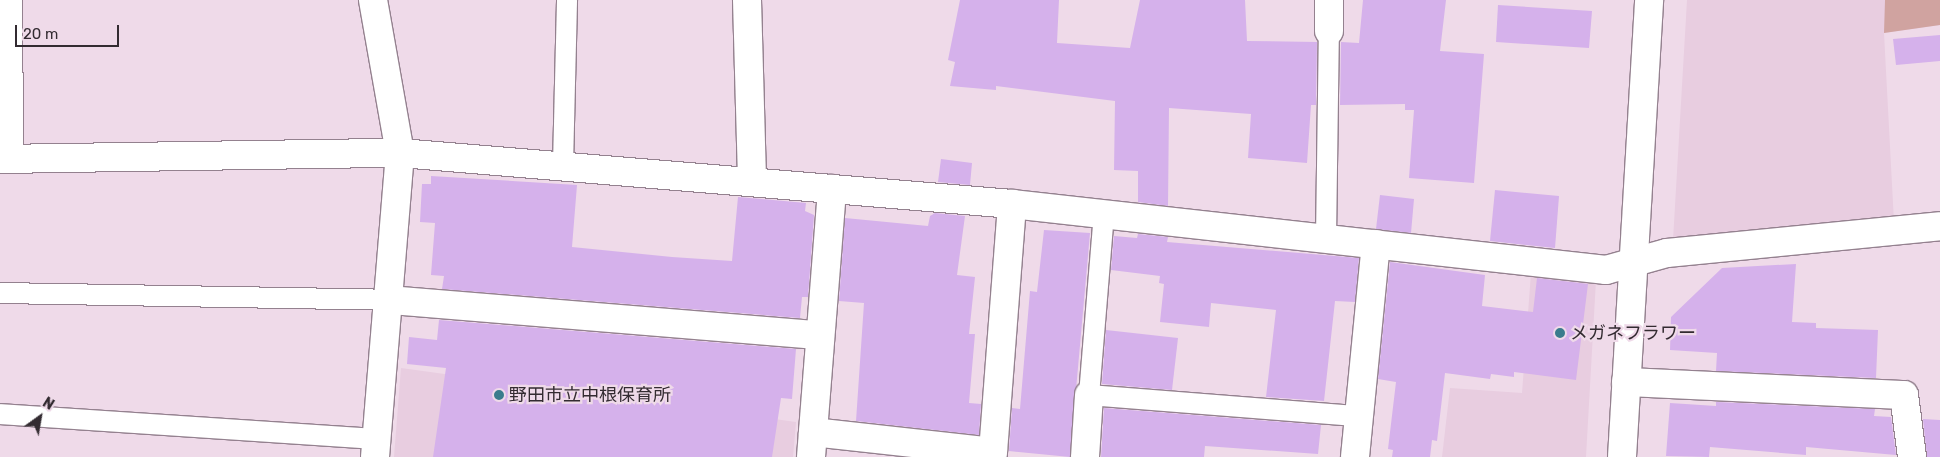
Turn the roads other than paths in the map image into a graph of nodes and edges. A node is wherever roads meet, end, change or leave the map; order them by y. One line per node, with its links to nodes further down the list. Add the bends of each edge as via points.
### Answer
1 (8, 0): 9 (street)
2 (373, 0): 8 (street)
3 (567, 0): 10 (lane)
4 (747, 0): 11 (street)
5 (1329, 0): 7 (street)
6 (1649, 0): 18 (street)
7 (1329, 31): 16 (lane, via 1326,50)
8 (400, 153): 9 (street); 10 (street); 20 (street)
9 (5, 159)
10 (563, 165): 11 (street)
11 (752, 180): 12 (street)
12 (832, 189): 13 (street); 21 (street)
13 (1012, 204): 14 (street); 26 (street, via 993,452)
14 (1104, 213): 16 (street); 23 (lane)
15 (1940, 226): 18 (street, via 1667,253)
16 (1326, 238): 17 (street)
17 (1376, 244): 18 (street, via 1606,270); 25 (street)
18 (1632, 265): 22 (street)
19 (0, 292): 20 (lane)
20 (390, 300): 21 (street); 27 (street)
21 (819, 335): 26 (street)
22 (1626, 382): 30 (street); 31 (street, via 1904,395)
23 (1089, 395): 25 (lane); 28 (street)
24 (0, 414): 27 (lane)
25 (1358, 416): 29 (street)
26 (812, 445)
27 (376, 448)
28 (1085, 457)
29 (1355, 457)
30 (1622, 457)
31 (1912, 457)

